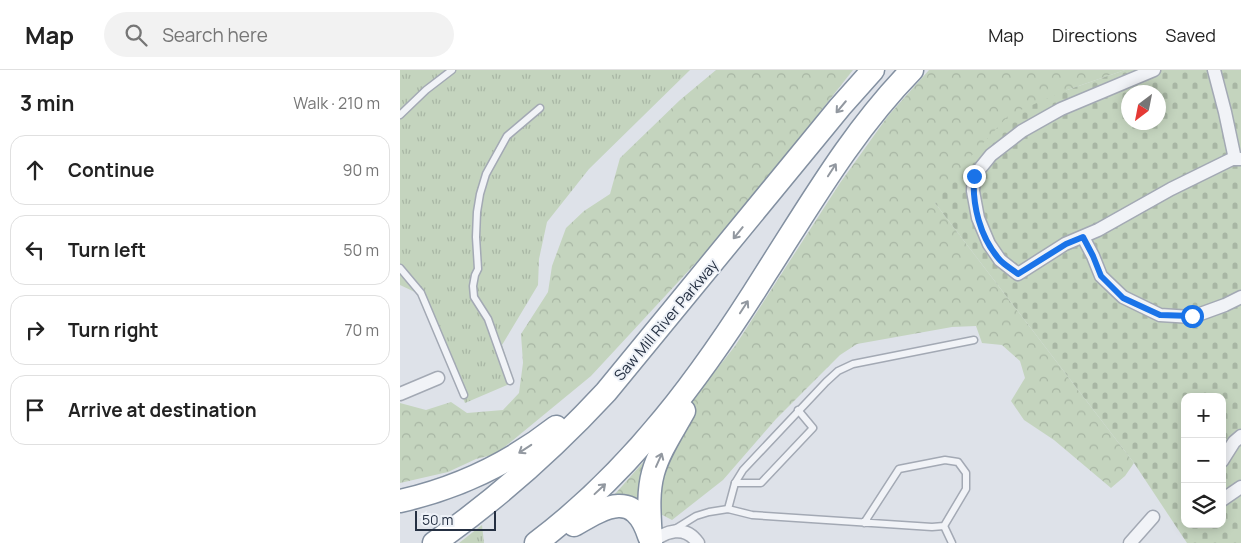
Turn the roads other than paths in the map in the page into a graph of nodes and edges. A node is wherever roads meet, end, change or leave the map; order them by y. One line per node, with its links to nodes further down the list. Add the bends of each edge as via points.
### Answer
1 (452, 70): 7 (lane)
2 (873, 70): 14 (highway, Saw Mill River Parkway, one-way to 14)
3 (912, 70): 12 (highway, one-way to 3, via 837,163)
4 (1154, 70): 9 (street, via 1061,109 1022,131 990,155 974,176 978,218 989,244 1000,260 1018,274)
5 (1214, 70): 8 (street)
6 (540, 108): 16 (lane, via 507,136 486,174 477,212 478,269 473,286 474,297 488,319)
7 (400, 115)
8 (1238, 159): 9 (street, via 1172,189)
9 (1083, 237): 11 (street, via 1101,276 1123,298 1160,315 1192,316)
10 (400, 268): 18 (lane, via 421,293)
11 (1241, 297)
12 (724, 337): 30 (highway, one-way to 12, via 650,498 655,467); 32 (highway, one-way to 12, via 586,502 641,446 679,402)
13 (974, 340): 19 (lane, via 853,364 832,376)
14 (620, 377): 25 (highway, one-way to 25, via 534,443 503,462 456,484); 31 (highway, Saw Mill River Parkway, via 538,460 480,510)
15 (438, 378): 17 (street)
16 (510, 381)
17 (400, 394)
18 (464, 395)
19 (798, 410): 22 (lane); 22 (lane, via 813,428 761,483)
20 (1241, 436): 21 (street)
21 (1226, 455)
22 (735, 483): 26 (lane)
23 (1241, 487): 24 (street)
24 (1226, 497)
25 (400, 500)
26 (728, 509): 28 (lane, via 752,515); 30 (lane, via 696,516)
27 (1153, 517): 36 (street)
28 (864, 523): 29 (lane); 29 (lane, via 899,469 945,460 958,462 966,473 966,489)
29 (944, 526): 35 (lane)
30 (657, 539): 33 (highway, via 638,514 617,506 597,512); 34 (street, via 681,531)
31 (434, 543)
32 (536, 543)
33 (543, 543)
34 (698, 543)
35 (952, 543)
36 (1130, 543)

